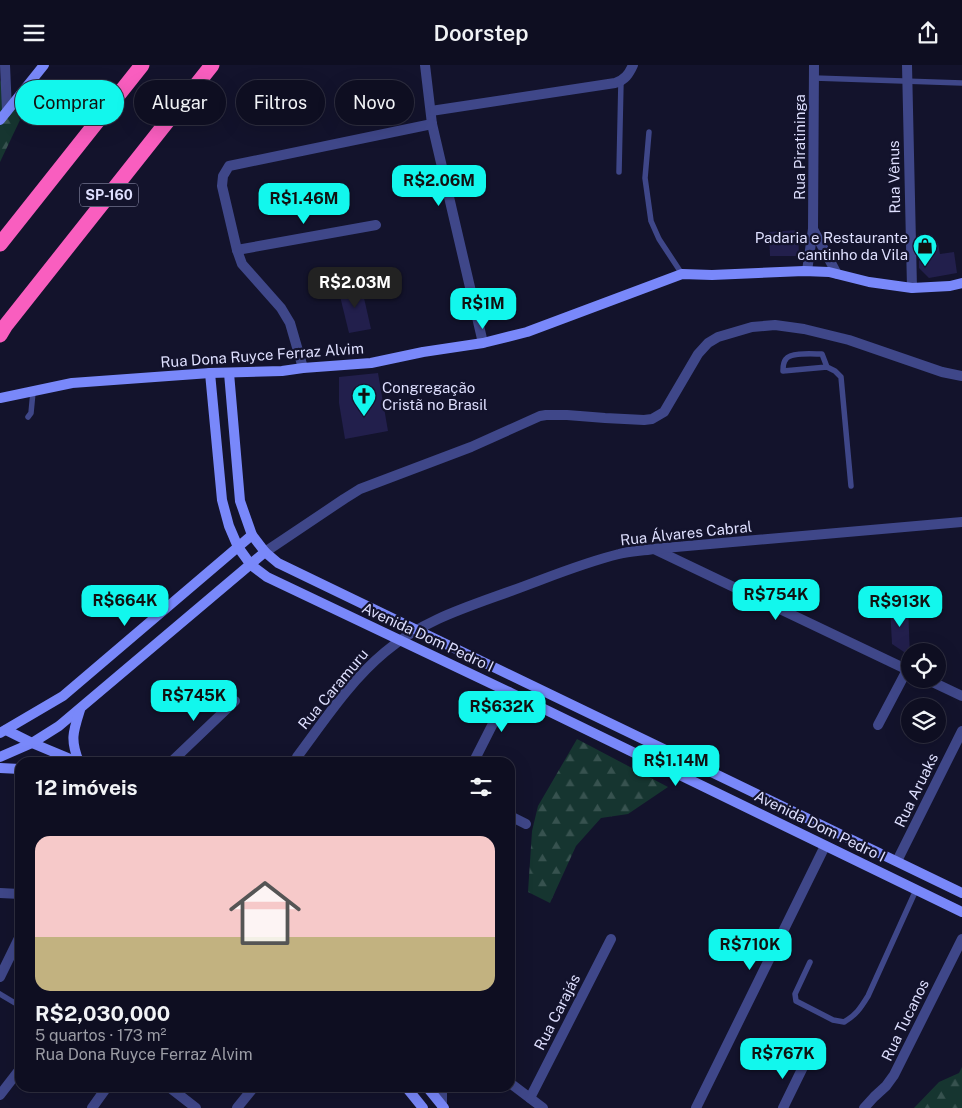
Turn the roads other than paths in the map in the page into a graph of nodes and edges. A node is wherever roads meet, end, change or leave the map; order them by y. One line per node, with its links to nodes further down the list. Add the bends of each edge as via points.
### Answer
1 (6, 65): 14 (street)
2 (44, 65): 14 (street)
3 (142, 65): 20 (highway)
4 (212, 65): 27 (highway, SP-160)
5 (425, 65): 13 (street)
6 (633, 65): 10 (street)
7 (814, 65): 9 (street, Rua Piratininga)
8 (907, 65): 11 (street, Rua Vênus)
9 (814, 78): 11 (lane); 19 (street, Rua Piratininga)
10 (621, 81): 13 (street); 17 (lane)
11 (907, 81): 12 (lane); 26 (street, Rua Vênus)
12 (962, 83)
13 (431, 111): 15 (street)
14 (3, 115)
15 (432, 124): 21 (street, via 229,165 222,176 222,186); 28 (street)
16 (649, 132): 23 (lane, via 644,178 651,221)
17 (619, 172)
18 (376, 225): 21 (street)
19 (813, 229): 22 (street, Rua Piratininga); 24 (street, Rua Piratininga)
20 (0, 244)
21 (237, 250): 30 (street, via 242,264 290,323)
22 (807, 271): 23 (street, Rua Dona Ruyce Ferraz Alvim); 24 (street, Rua Dona Ruyce Ferraz Alvim)
23 (682, 274): 28 (street, Rua Dona Ruyce Ferraz Alvim, via 527,332)
24 (837, 274): 26 (street, Rua Dona Ruyce Ferraz Alvim)
25 (962, 283): 26 (street, Rua Dona Ruyce Ferraz Alvim)
26 (912, 288)
27 (3, 330)
28 (483, 343): 30 (street, Rua Dona Ruyce Ferraz Alvim, via 371,363)
29 (827, 367): 29 (lane, via 810,368 783,371 790,355 822,354); 37 (lane, via 841,377)
30 (303, 368): 32 (street, Rua Dona Ruyce Ferraz Alvim)
31 (210, 373): 32 (street, Rua Dona Ruyce Ferraz Alvim); 34 (street, Rua Dona Ruyce Ferraz Alvim, via 72,383); 40 (street, Avenida Dom Pedro I, via 222,500)
32 (229, 373): 39 (street, Avenida Dom Pedro I, via 240,501)
33 (962, 376): 42 (street, via 804,329 775,325 752,327 708,343 664,411 652,419 540,416 471,447 360,489)
34 (32, 392): 35 (street, Rua Dona Ruyce Ferraz Alvim); 36 (lane)
35 (0, 398)
36 (28, 417)
37 (851, 486)
38 (962, 522): 41 (street, Rua Álvares Cabral)
39 (252, 535): 40 (street); 42 (street, Avenida Dom Pedro I)
40 (238, 547): 43 (street, Avenida Dom Pedro I); 54 (street, via 63,696)
41 (653, 549): 44 (street, Rua Álvares Cabral, via 582,565); 46 (street)
42 (265, 553): 43 (street); 44 (street, Avenida Dom Pedro I, via 278,563)
43 (251, 565): 45 (street, Avenida Dom Pedro I, via 267,577); 52 (street)
44 (417, 629): 45 (street, Rua Álvares Cabral); 65 (street, Avenida Dom Pedro I)
45 (400, 640): 49 (street, Avenida Dom Pedro I); 61 (street, Rua Caramuru, via 354,682)
46 (901, 667)
47 (901, 683): 53 (street)
48 (945, 688): 50 (street)
49 (509, 692): 62 (street); 66 (street, Avenida Dom Pedro I)
50 (962, 696)
51 (235, 701): 60 (street)
52 (80, 710): 56 (street); 59 (street, via 73,743)
53 (878, 725)
54 (3, 731): 56 (street)
55 (962, 731): 70 (street, Rua Aruaks)
56 (32, 743): 57 (street); 58 (street)
57 (0, 757)
58 (67, 757)
59 (77, 757)
60 (176, 757)
61 (300, 757)
62 (476, 757)
63 (0, 769): 64 (street)
64 (15, 769)
65 (744, 787): 66 (street); 70 (street, Avenida Dom Pedro I)
66 (737, 803): 69 (street, Avenida Dom Pedro I)
67 (515, 818): 68 (street)
68 (526, 824)
69 (825, 846): 71 (street, Avenida Dom Pedro I); 100 (street)
70 (897, 861): 73 (street, Avenida Dom Pedro I)
71 (916, 890): 75 (street, Avenida Dom Pedro I); 79 (lane, via 868,996 854,1016 844,1022 833,1020 796,1001)
72 (0, 893): 74 (street)
73 (962, 893)
74 (15, 894)
75 (962, 912)
76 (611, 939): 93 (street, Rua Carajás)
77 (962, 939): 102 (street, Rua Tucanos, via 894,1075)
78 (15, 946): 80 (street)
79 (810, 962)
80 (0, 977)
81 (0, 994): 82 (lane)
82 (15, 1003)
83 (805, 1063): 101 (street)
84 (15, 1076): 92 (street)
85 (515, 1087): 93 (street)
86 (103, 1092): 95 (street)
87 (175, 1092): 96 (street)
88 (250, 1092): 97 (street)
89 (410, 1092): 98 (street)
90 (431, 1092): 94 (street)
91 (442, 1092): 94 (street)
92 (0, 1095)
93 (530, 1098): 99 (street)
94 (443, 1107)
95 (92, 1108)
96 (196, 1108)
97 (238, 1108)
98 (423, 1108)
99 (543, 1108)
100 (696, 1108)
101 (784, 1108)
102 (864, 1108)

